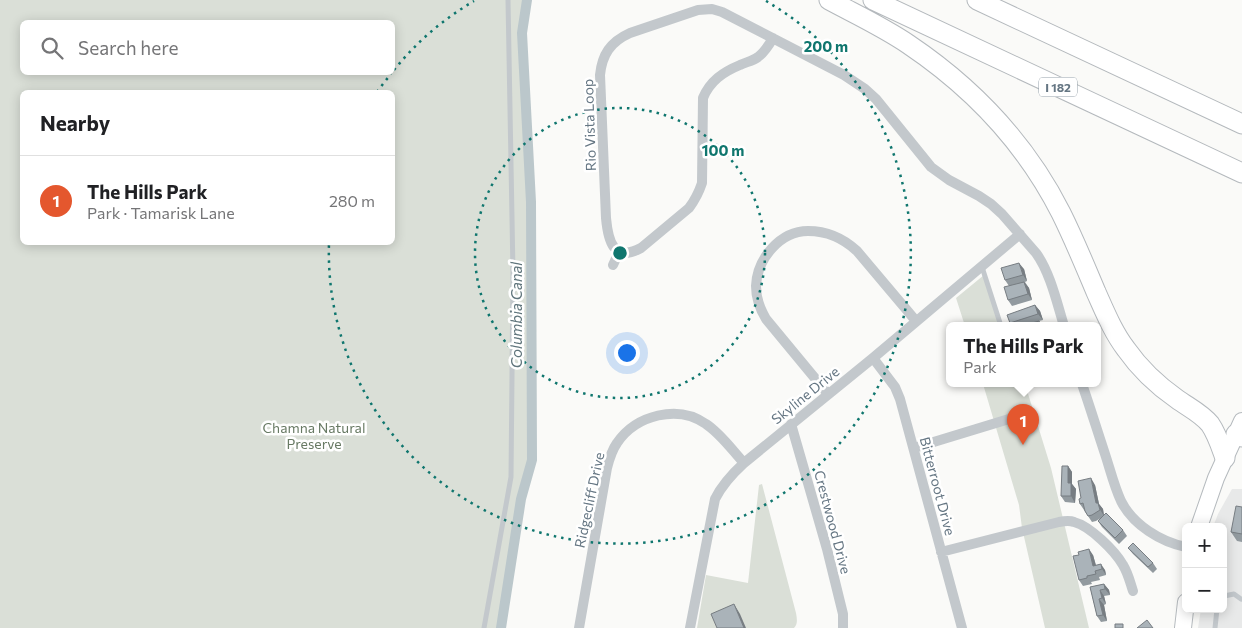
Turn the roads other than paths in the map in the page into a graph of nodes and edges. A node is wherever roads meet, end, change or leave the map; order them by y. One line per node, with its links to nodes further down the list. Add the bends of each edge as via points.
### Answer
1 (508, 0): 32 (lane, via 511,477)
2 (829, 0): 22 (highway, via 925,56 972,95 1003,127 1032,163 1051,194 1122,343 1154,381 1210,424)
3 (873, 0): 7 (highway, I 182)
4 (977, 0): 6 (highway)
5 (773, 38): 8 (street, via 865,89 931,167 991,204); 9 (street, via 757,58 720,75 706,91 702,105 702,183 693,203 641,248 634,252); 9 (street, Rio Vista Loop, via 722,12 698,10 621,37 606,52 600,75 606,218 609,239)
6 (1242, 124)
7 (1242, 173)
8 (1020, 234): 11 (street, Skyline Drive); 14 (street, via 1046,269)
9 (619, 252): 10 (street)
10 (613, 265)
11 (982, 267): 12 (street, Skyline Drive); 13 (lane)
12 (916, 321): 15 (street, Skyline Drive); 17 (street, via 857,251 836,236 806,231 779,242 769,251 758,274 756,286 761,309)
13 (1000, 322)
14 (1063, 322)
15 (873, 358): 17 (street, Skyline Drive); 21 (street, Bitterroot Drive, via 895,387)
16 (1083, 387): 25 (street, via 1123,505 1138,522 1162,539)
17 (828, 394): 19 (street, Skyline Drive)
18 (1029, 413): 21 (street)
19 (791, 424): 23 (street, Skyline Drive); 35 (street, Crestwood Drive, via 843,614)
20 (1240, 431): 22 (main road)
21 (914, 448): 26 (street, Bitterroot Drive)
22 (1225, 458): 24 (main road)
23 (744, 463): 33 (street, Ridgecliff Drive, via 706,424 685,415 652,416 623,435 615,445 607,468); 34 (street, Skyline Drive, via 714,499)
24 (1200, 523)
25 (1182, 545)
26 (941, 552): 27 (street, via 1073,521 1093,532 1117,556); 36 (street, Bitterroot Drive)
27 (1133, 591)
28 (1227, 595): 29 (lane, via 1234,594)
29 (1241, 600)
30 (1185, 613): 37 (main road)
31 (1217, 613): 38 (lane)
32 (484, 628)
33 (579, 628)
34 (690, 628)
35 (843, 628)
36 (962, 628)
37 (1183, 628)
38 (1215, 628)

